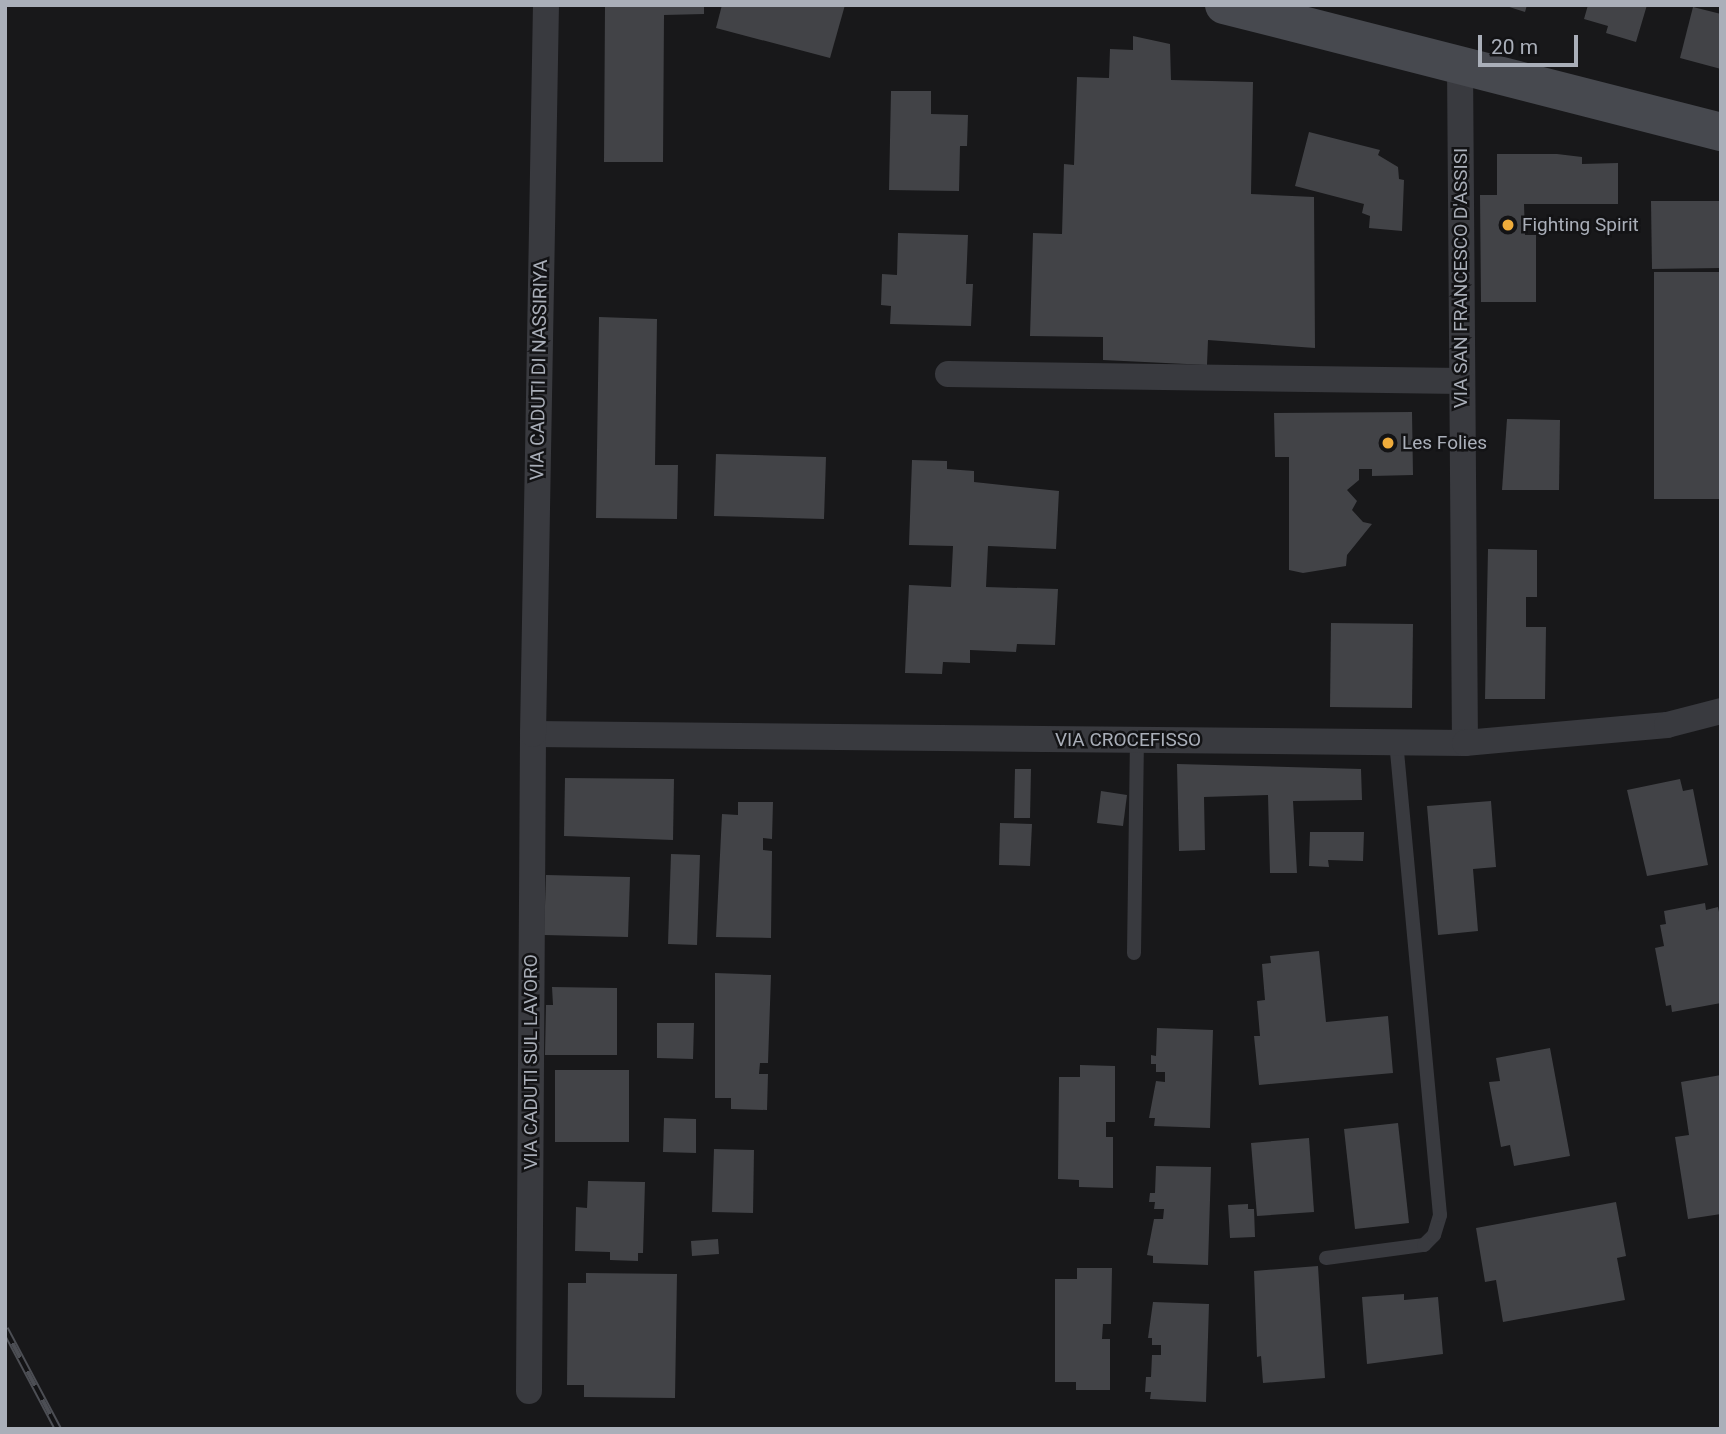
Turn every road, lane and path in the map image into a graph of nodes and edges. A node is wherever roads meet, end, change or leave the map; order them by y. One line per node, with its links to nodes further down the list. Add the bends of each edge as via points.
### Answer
1 (546, 5): 8 (street, VIA CADUTI DI NASSIRIYA)
2 (1224, 5): 3 (street)
3 (1460, 65): 4 (street); 6 (street, VIA SAN FRANCESCO D'ASSISI)
4 (1721, 132)
5 (948, 374): 6 (street)
6 (1462, 381): 11 (street, VIA SAN FRANCESCO D'ASSISI)
7 (1721, 712): 11 (street, VIA CROCEFISSO, via 1667,725)
8 (533, 734): 9 (street, VIA CROCEFISSO); 14 (street, VIA CADUTI SUL LAVORO)
9 (1137, 740): 10 (street, VIA CROCEFISSO); 12 (lane)
10 (1396, 742): 11 (street, VIA CROCEFISSO); 13 (lane, via 1440,1215 1434,1236 1424,1245)
11 (1465, 743)
12 (1134, 953)
13 (1326, 1258)
14 (528, 1391)

